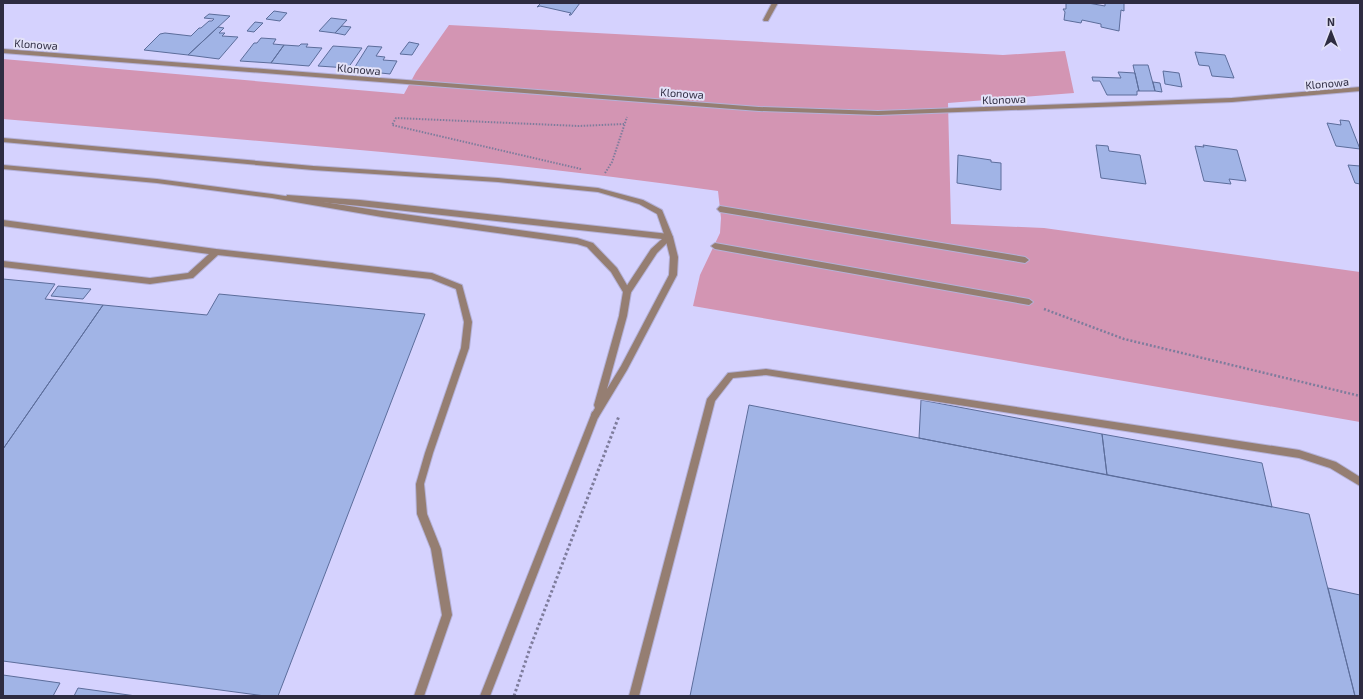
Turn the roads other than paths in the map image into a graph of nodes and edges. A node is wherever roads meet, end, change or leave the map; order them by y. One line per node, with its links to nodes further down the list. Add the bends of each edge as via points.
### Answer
1 (775, 3): 2 (street)
2 (766, 20)
3 (3, 51): 4 (street, Klonowa, via 759,109 878,113 1232,100)
4 (1360, 90)
5 (3, 140): 10 (street, via 605,191 641,202 660,212)
6 (3, 167): 7 (street, via 157,181)
7 (272, 196): 10 (street, via 360,203); 15 (street, via 577,241 590,245 614,270)
8 (720, 209): 13 (street)
9 (3, 223): 12 (street)
10 (669, 237): 15 (street, via 654,251); 17 (street, via 674,257 673,275 624,368)
11 (715, 246): 16 (street)
12 (216, 252): 14 (street, via 190,276 150,281); 19 (street, via 432,276 460,287 468,322 465,348 420,484 422,514 436,549 446,615)
13 (1025, 260)
14 (3, 264)
15 (627, 292): 17 (street, via 623,316)
16 (1029, 302)
17 (595, 415): 20 (street)
18 (1360, 482): 21 (street, via 1333,465 1299,454 766,372 732,375 711,399)
19 (419, 696)
20 (485, 696)
21 (634, 696)

